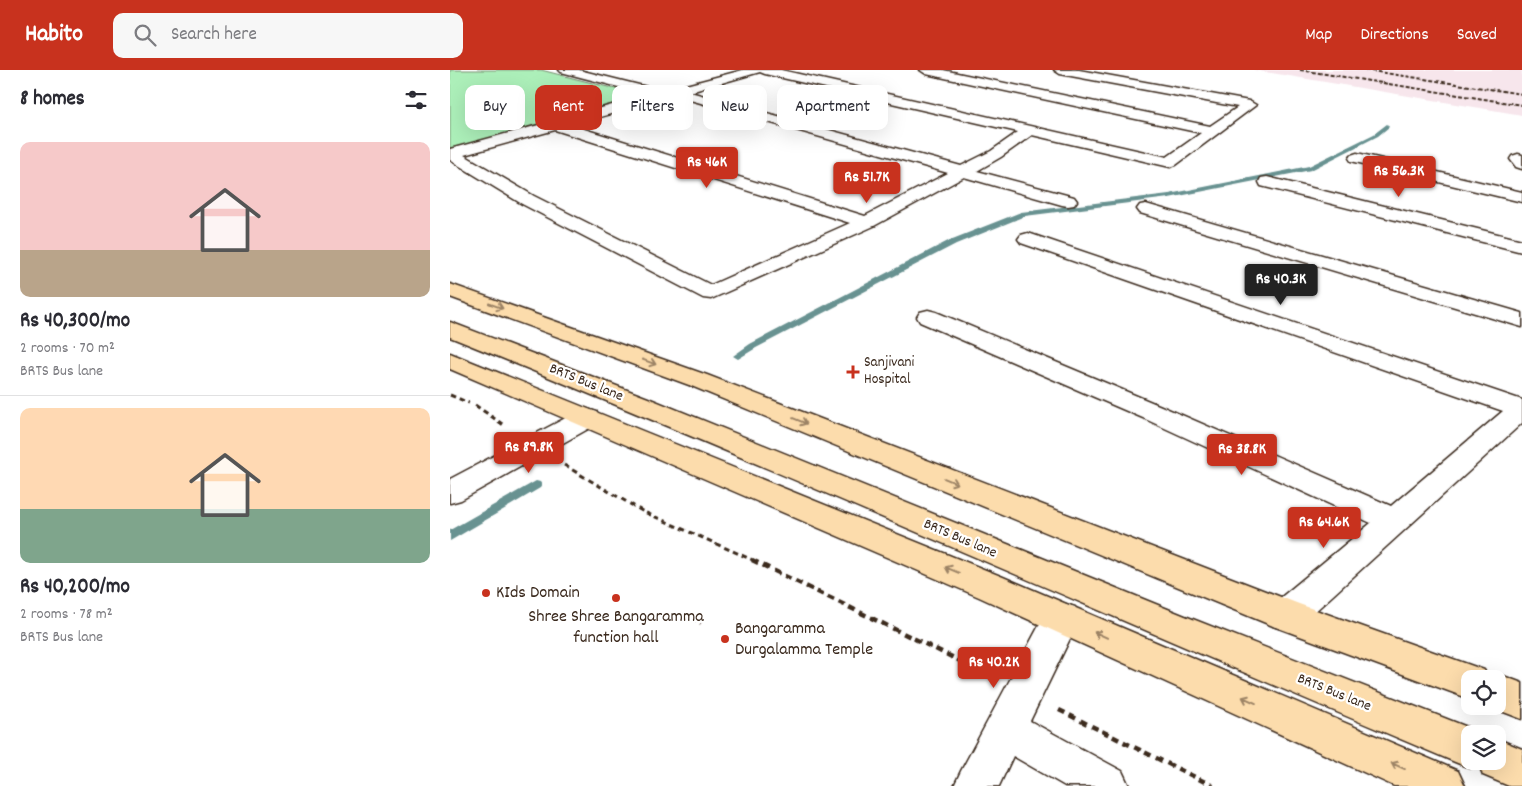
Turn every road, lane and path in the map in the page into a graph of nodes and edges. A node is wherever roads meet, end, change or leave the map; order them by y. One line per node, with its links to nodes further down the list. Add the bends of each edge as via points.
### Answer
1 (565, 70): 6 (street)
2 (756, 70): 7 (street)
3 (765, 70): 11 (street)
4 (926, 70): 12 (street)
5 (1060, 70): 12 (street, via 1249,105)
6 (631, 85)
7 (693, 88)
8 (693, 100): 15 (street)
9 (537, 130): 13 (street)
10 (571, 130): 20 (street)
11 (1028, 131): 12 (street, via 1170,162); 15 (street)
12 (1213, 131)
13 (451, 154): 20 (street, via 528,200 712,293)
14 (1358, 158): 17 (street)
15 (962, 173): 18 (street); 20 (street)
16 (1267, 182): 22 (street)
17 (1522, 196)
18 (1068, 201)
19 (1146, 209): 25 (street)
20 (867, 222)
21 (1028, 239): 29 (street)
22 (1522, 246)
23 (450, 290): 34 (main road, one-way to 34, via 698,380)
24 (928, 318): 33 (street, via 1152,412)
25 (1522, 320)
26 (450, 329): 43 (main road, BRTS Bus lane)
27 (450, 360): 30 (main road)
28 (450, 395): 31 (path, via 476,405)
29 (1522, 409): 33 (street)
30 (587, 418): 31 (street); 36 (main road, one-way to 30)
31 (534, 446): 32 (street); 39 (path, via 642,511 762,564)
32 (450, 492)
33 (1395, 521): 34 (street)
34 (1286, 615): 38 (main road)
35 (690, 617): 37 (path)
36 (1062, 618): 39 (street); 49 (main road, one-way to 36)
37 (701, 623)
38 (1461, 679)
39 (1024, 692): 42 (street); 48 (path)
40 (1506, 695): 41 (main road)
41 (1522, 701)
42 (1004, 729): 46 (street); 47 (street)
43 (1461, 744)
44 (1506, 763): 45 (main road)
45 (1522, 770)
46 (976, 786)
47 (1107, 786)
48 (1213, 786)
49 (1443, 786)

